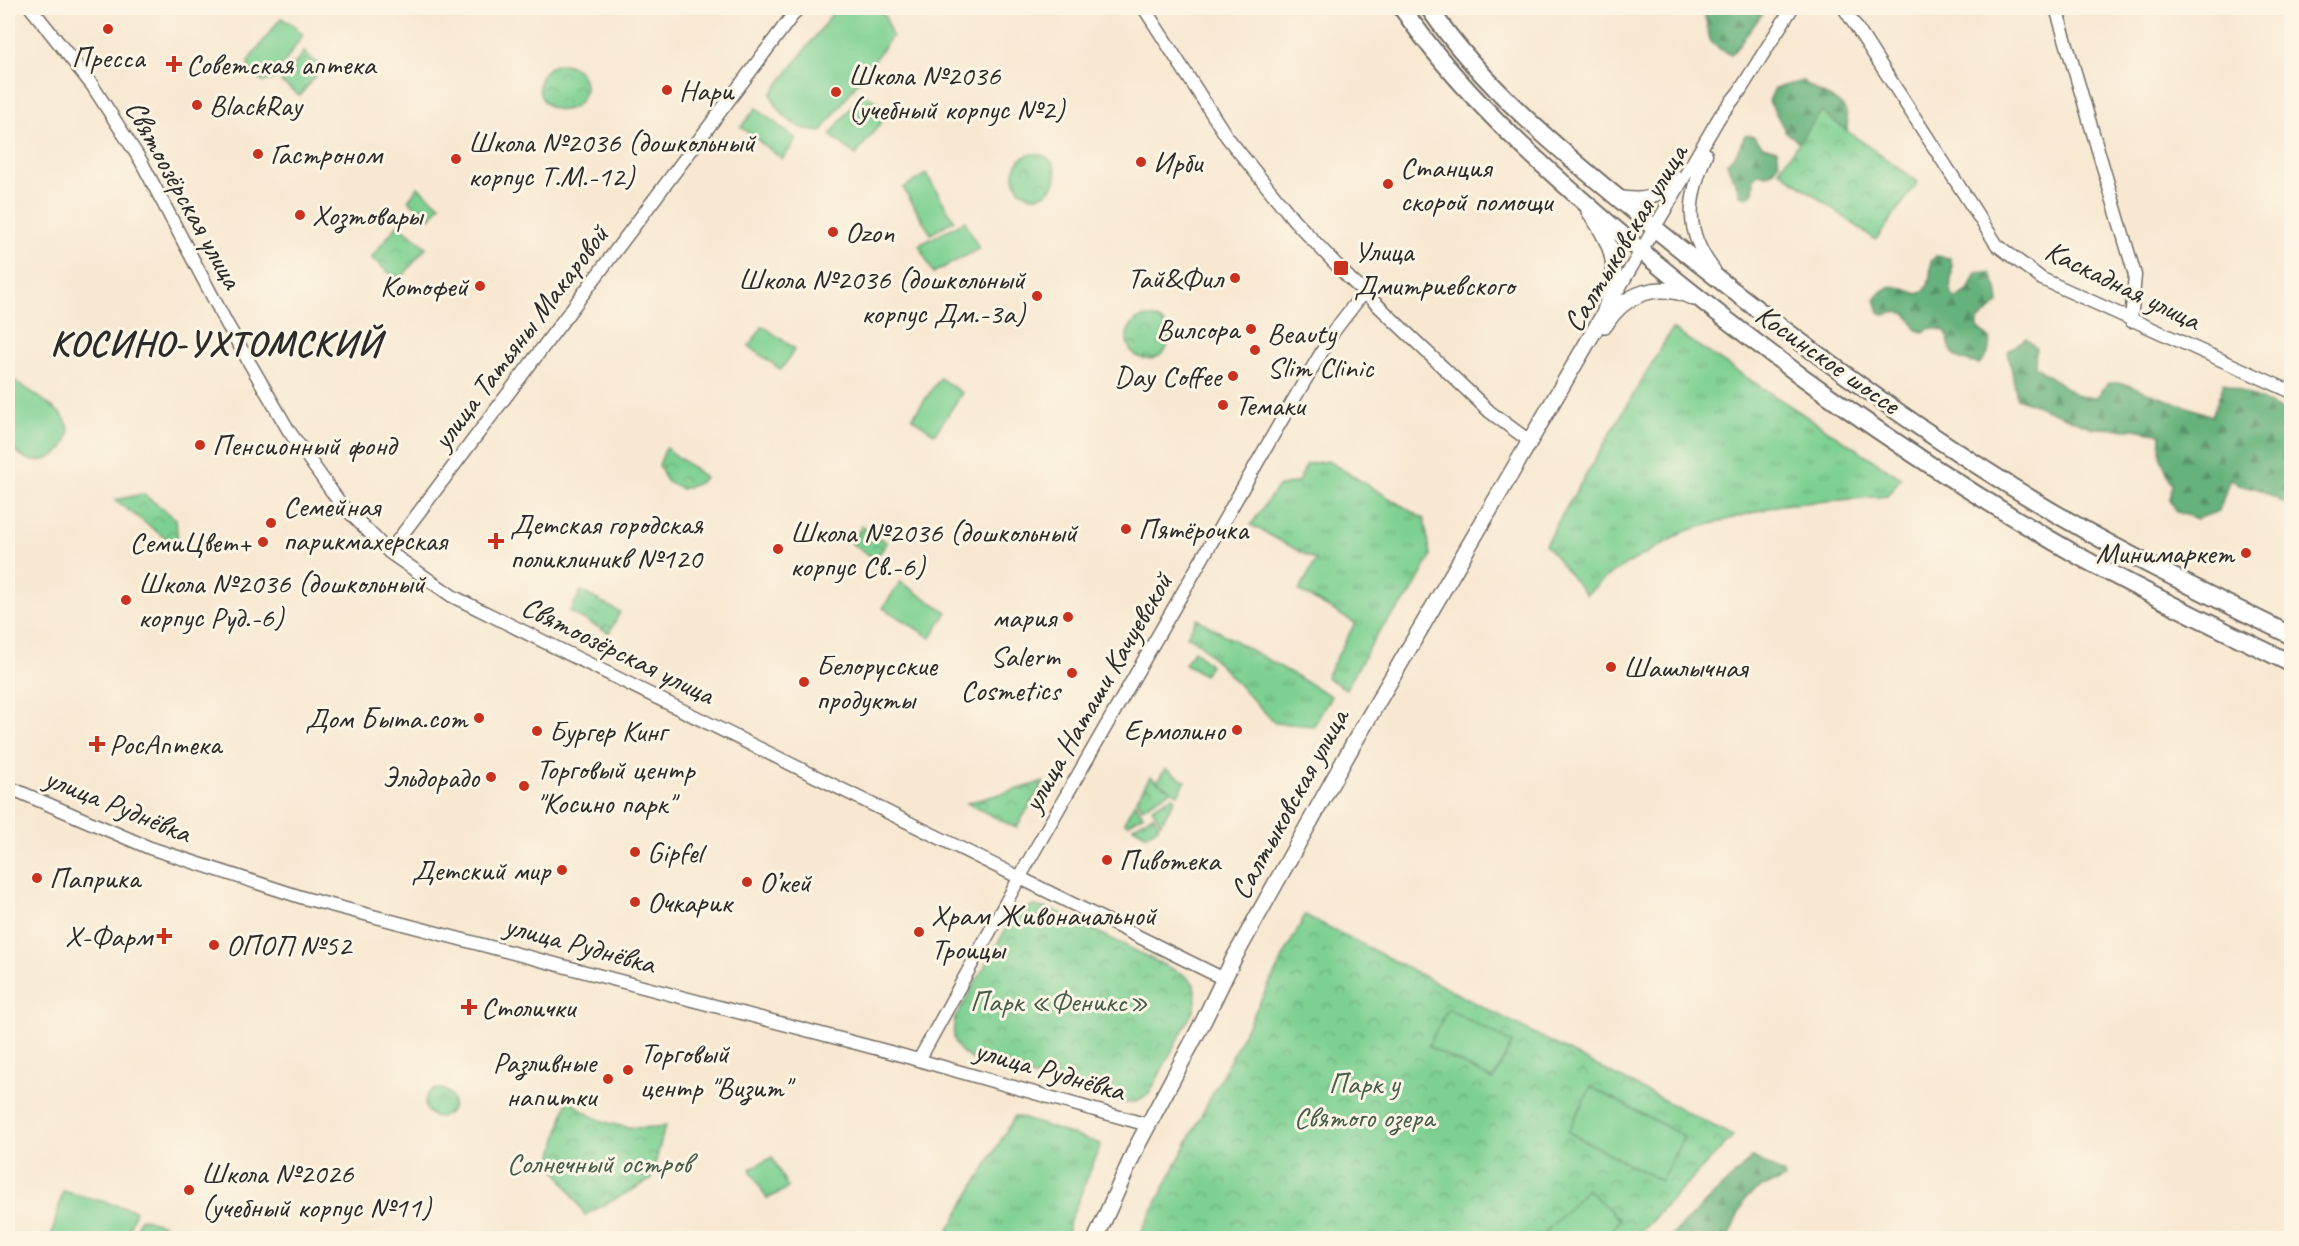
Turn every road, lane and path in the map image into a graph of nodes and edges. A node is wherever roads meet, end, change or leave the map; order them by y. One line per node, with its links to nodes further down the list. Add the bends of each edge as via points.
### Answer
1 (31, 8): 21 (street, Святоозёрская улица, via 92,85 141,161 289,431 340,503)
2 (798, 8): 21 (street, улица Татьяны Макаровой)
3 (1144, 8): 14 (street, via 1198,95 1248,165 1294,220)
4 (1402, 8): 11 (highway, Косинское шоссе, via 1460,84)
5 (1429, 8): 10 (highway, Косинское шоссе, via 1485,76)
6 (2056, 8): 18 (street, via 2135,275)
7 (1792, 9): 9 (street, Салтыковская улица, via 1720,116)
8 (1843, 10): 18 (street, Каскадная улица, via 1997,245 2042,279)
9 (1702, 152): 10 (street, via 1661,194 1640,198); 12 (street, Салтыковская улица); 15 (street, via 1690,208 1695,239 1712,269)
10 (1614, 195): 12 (highway, Косинское шоссе)
11 (1578, 196): 13 (highway, Косинское шоссе); 17 (main road, via 1614,253 1613,288)
12 (1658, 231): 13 (street, Салтыковская улица); 15 (highway, Косинское шоссе)
13 (1644, 254): 16 (highway, Косинское шоссе); 17 (street, Салтыковская улица)
14 (1364, 292): 20 (street, via 1490,412); 25 (street, улица Наташи Качуевской, via 1334,331)
15 (1735, 293): 22 (highway, Косинское шоссе, via 1849,378 1989,473 2094,535)
16 (1717, 313): 17 (main road, via 1679,291 1654,289); 23 (highway, Косинское шоссе, via 1870,423 2025,524)
17 (1606, 316): 20 (main road, Салтыковская улица)
18 (2131, 321): 19 (street, Каскадная улица)
19 (2292, 392)
20 (1528, 440): 26 (main road, Салтыковская улица)
21 (389, 552): 25 (street, Святоозёрская улица, via 452,596)
22 (2292, 636)
23 (2292, 664)
24 (8, 787): 27 (street, улица Руднёвка, via 150,848 304,898)
25 (1020, 878): 26 (street, Святоозёрская улица); 27 (street, улица Наташи Качуевской)
26 (1224, 979): 28 (main road, Салтыковская улица)
27 (919, 1060): 28 (street, улица Руднёвка)
28 (1148, 1125): 29 (main road, Салтыковская улица)
29 (1096, 1239)

